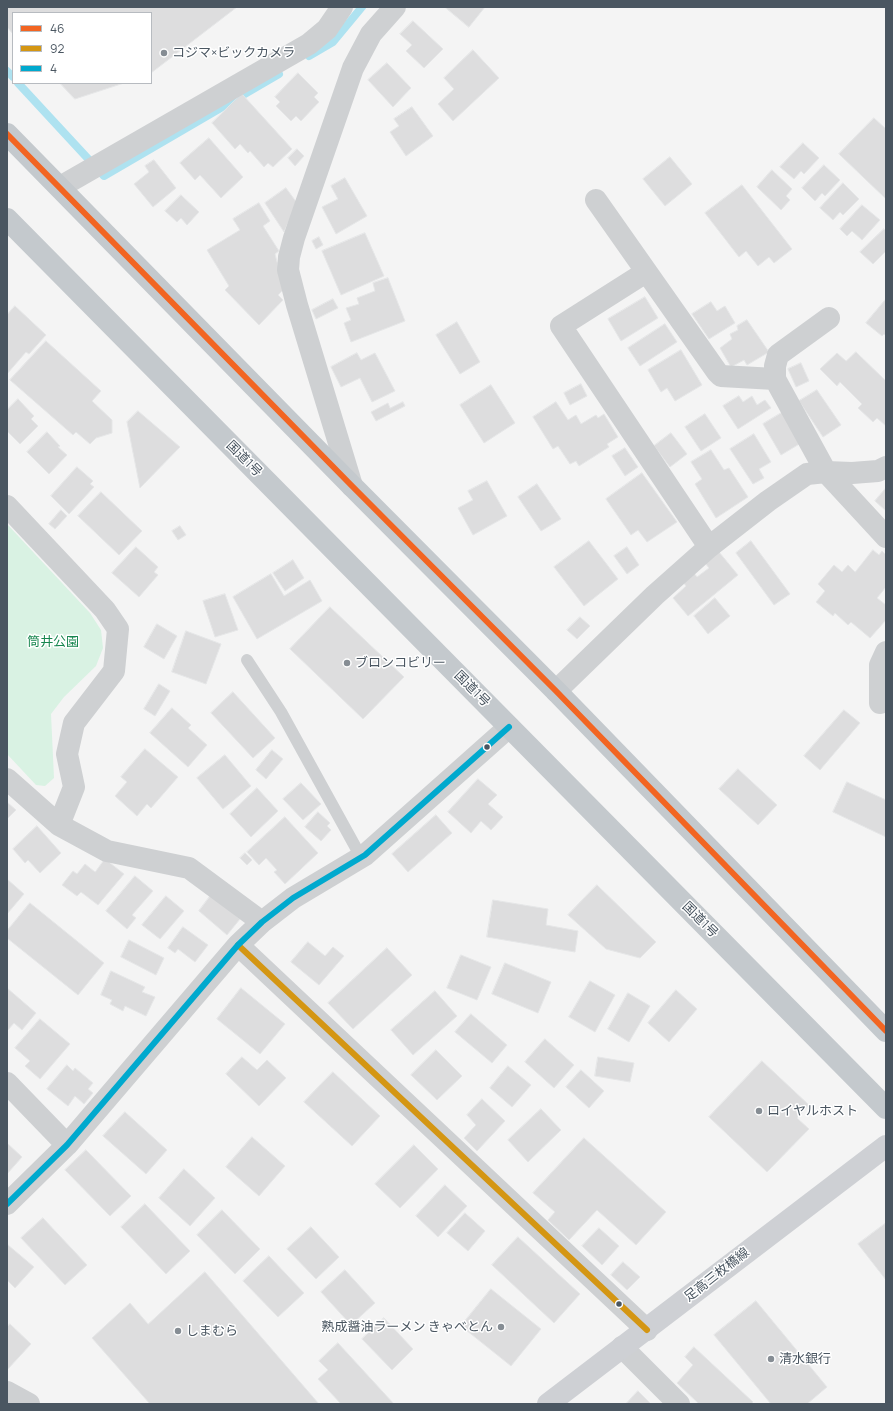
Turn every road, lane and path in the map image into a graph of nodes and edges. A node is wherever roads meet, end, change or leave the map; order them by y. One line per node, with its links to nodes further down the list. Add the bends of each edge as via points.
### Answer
1 (342, 7): 4 (street, via 327,29 309,44)
2 (395, 7): 12 (street, via 371,34 352,68 289,257 288,270 297,305)
3 (7, 134): 4 (highway)
4 (60, 187): 12 (highway)
5 (596, 200): 7 (street)
6 (7, 219): 20 (highway, 国道1号)
7 (646, 272): 9 (street, via 721,376); 15 (street, via 561,326)
8 (829, 318): 9 (street, via 778,355)
9 (775, 379): 11 (street)
10 (886, 467): 11 (street, via 878,471)
11 (826, 472): 14 (street); 15 (street, via 807,474)
12 (352, 486): 18 (highway)
13 (7, 506): 22 (street, via 105,610 118,630 114,672 74,723 67,754 74,787)
14 (886, 538)
15 (709, 548): 18 (street, via 655,595)
16 (886, 652): 19 (street, via 880,665)
17 (247, 660): 23 (lane, via 281,712)
18 (556, 691): 26 (highway)
19 (880, 703)
20 (509, 727): 23 (street); 28 (highway, 国道1号)
21 (7, 779): 22 (street)
22 (59, 825): 24 (street, via 107,851 189,868)
23 (361, 858): 24 (street, via 293,898)
24 (262, 922): 25 (street)
25 (238, 945): 29 (street); 32 (street)
26 (886, 1031)
27 (7, 1083): 29 (street)
28 (886, 1108)
29 (67, 1145): 31 (street)
30 (886, 1146): 32 (main road, 足高三枚橋線)
31 (7, 1204)
32 (647, 1330): 33 (main road, 足高三枚橋線)
33 (622, 1347): 36 (main road, 足高三枚橋線); 37 (street)
34 (7, 1392): 35 (street)
35 (28, 1404)
36 (548, 1404)
37 (679, 1404)

